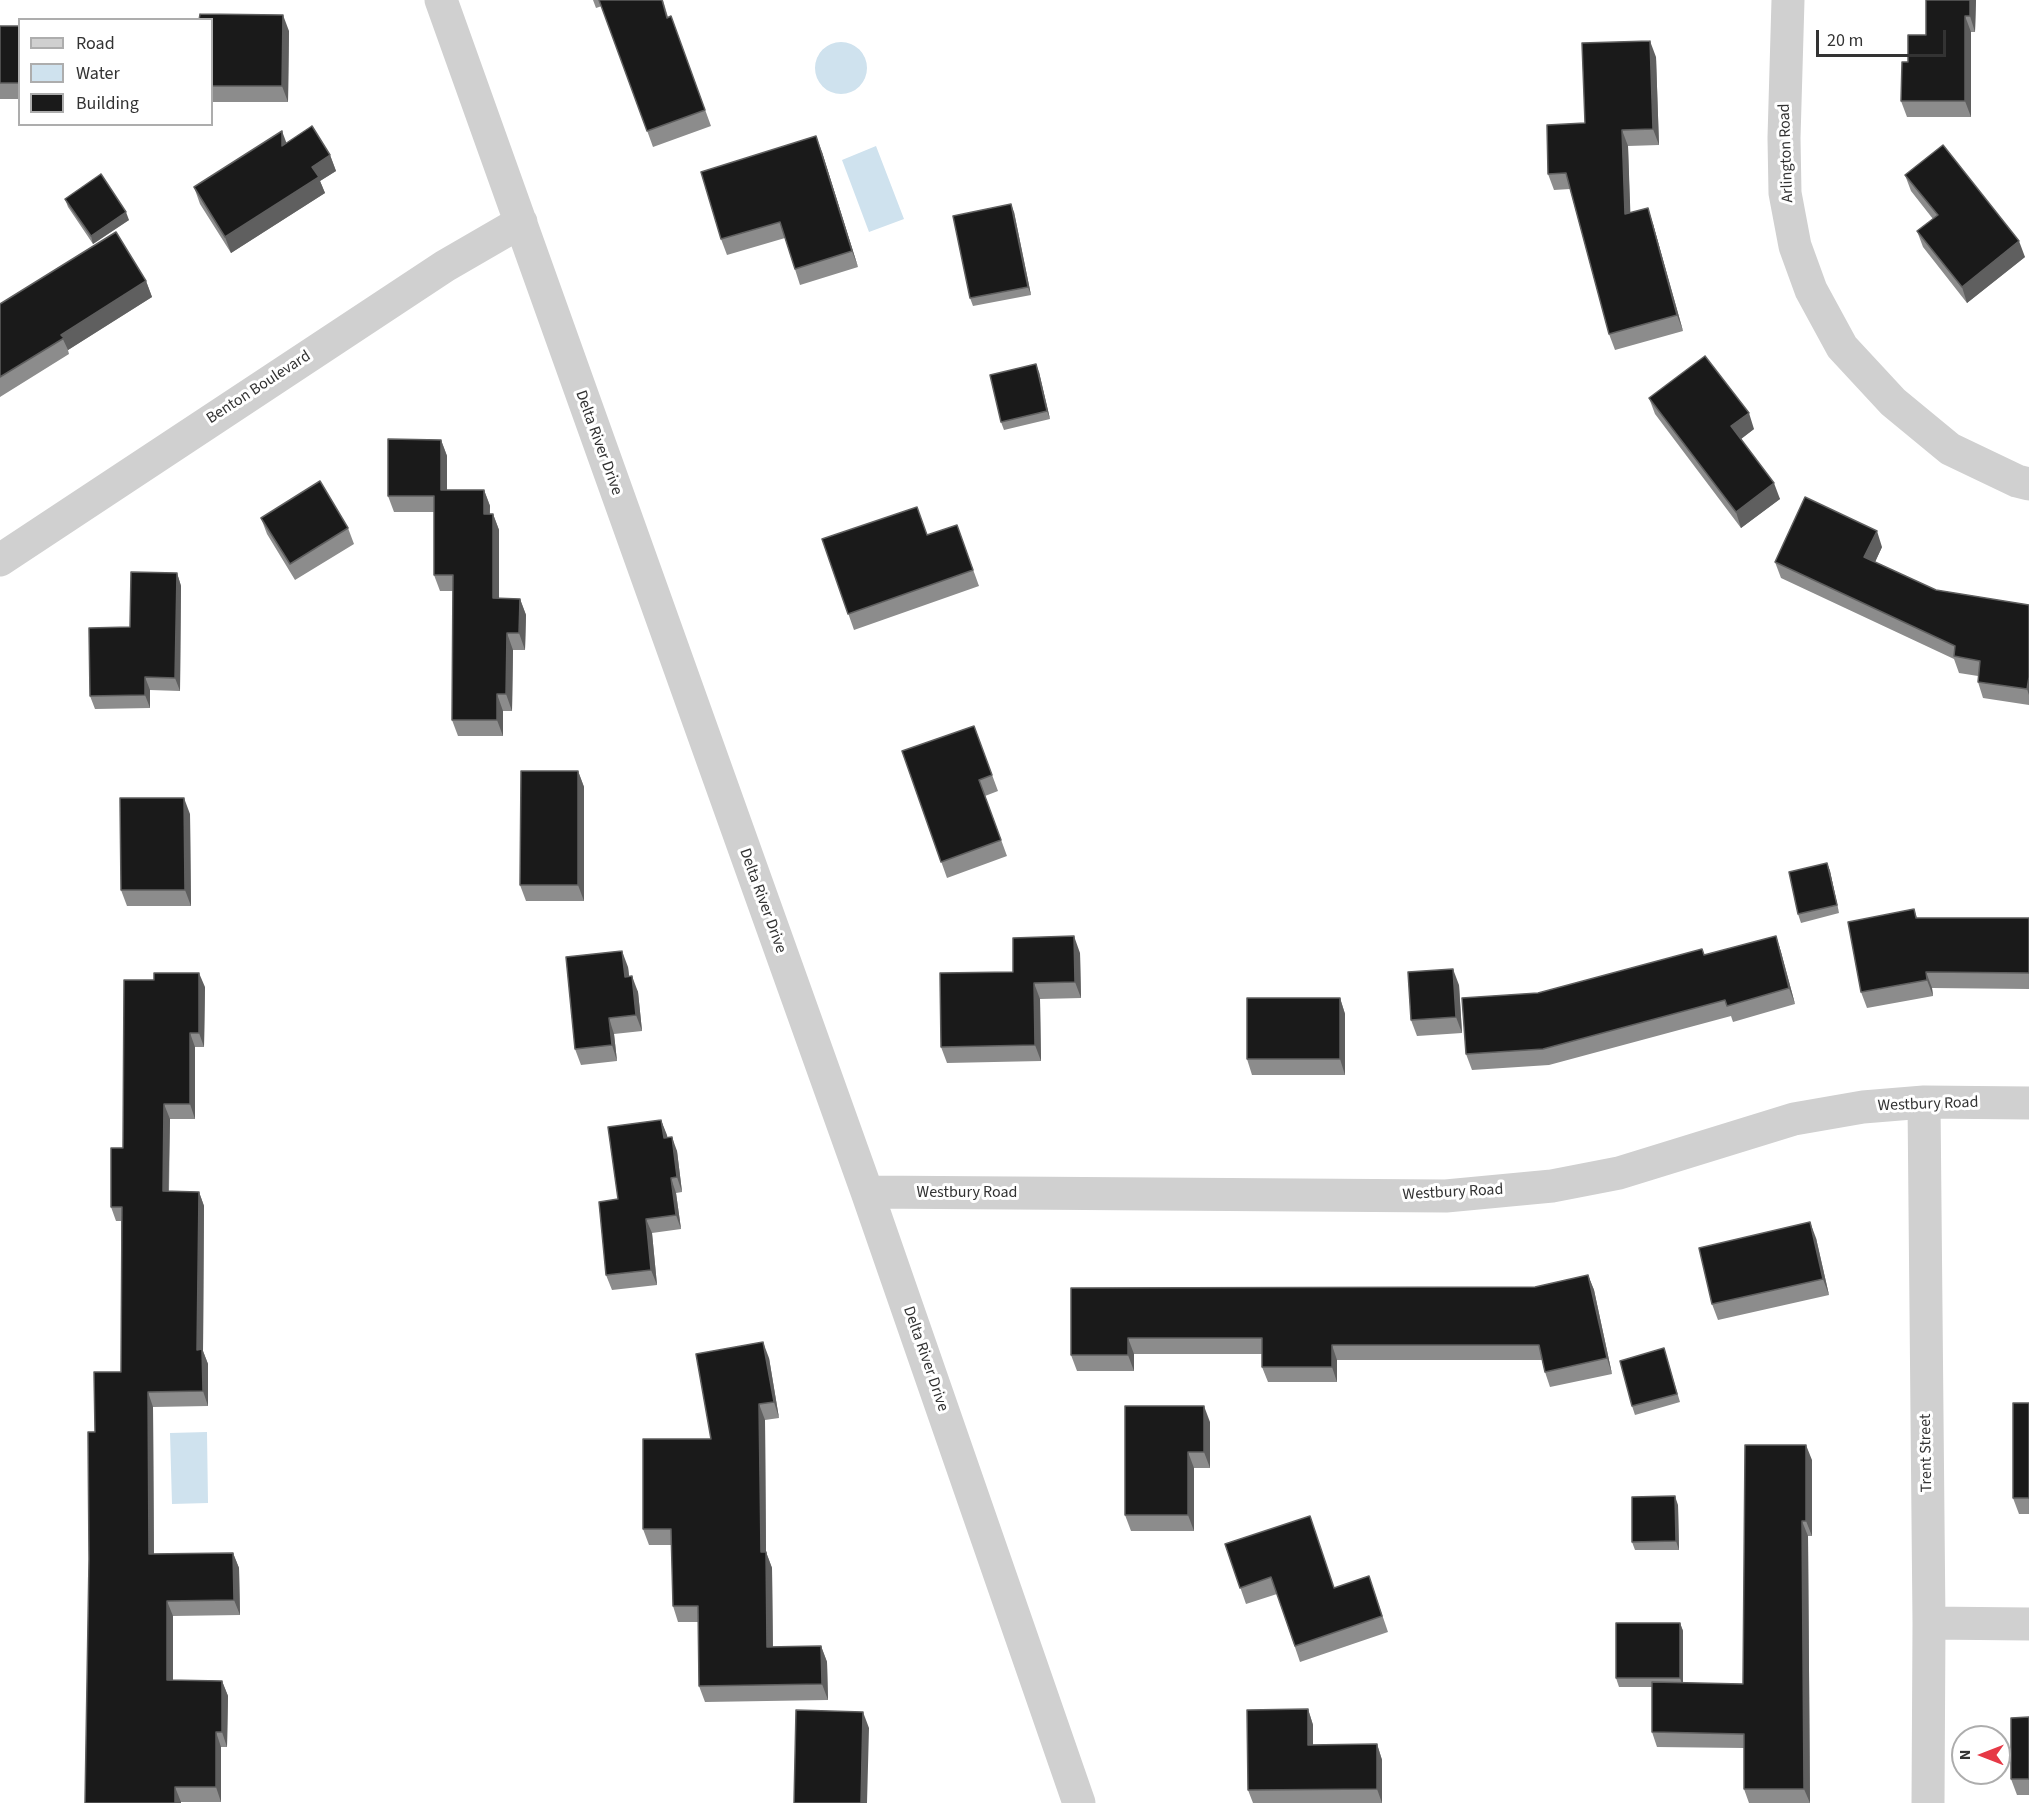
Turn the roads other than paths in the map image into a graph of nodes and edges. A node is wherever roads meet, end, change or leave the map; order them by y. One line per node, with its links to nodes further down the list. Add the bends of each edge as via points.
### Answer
1 (441, 0): 3 (street, Delta River Drive)
2 (1788, 0): 4 (street, Arlington Road, via 1785,193 1795,246 1811,290 1842,347 1893,402 1950,449)
3 (521, 222): 5 (street, Benton Boulevard, via 445,266); 8 (street, Delta River Drive)
4 (2029, 484)
5 (0, 560)
6 (1924, 1102): 7 (street, Westbury Road); 8 (street, Westbury Road, via 1794,1119 1619,1173 1552,1186 1446,1196); 9 (street, Trent Street)
7 (2029, 1103)
8 (867, 1192): 11 (street, Delta River Drive)
9 (1929, 1623): 10 (street); 12 (street, Trent Street)
10 (2029, 1624)
11 (1079, 1803)
12 (1928, 1803)

